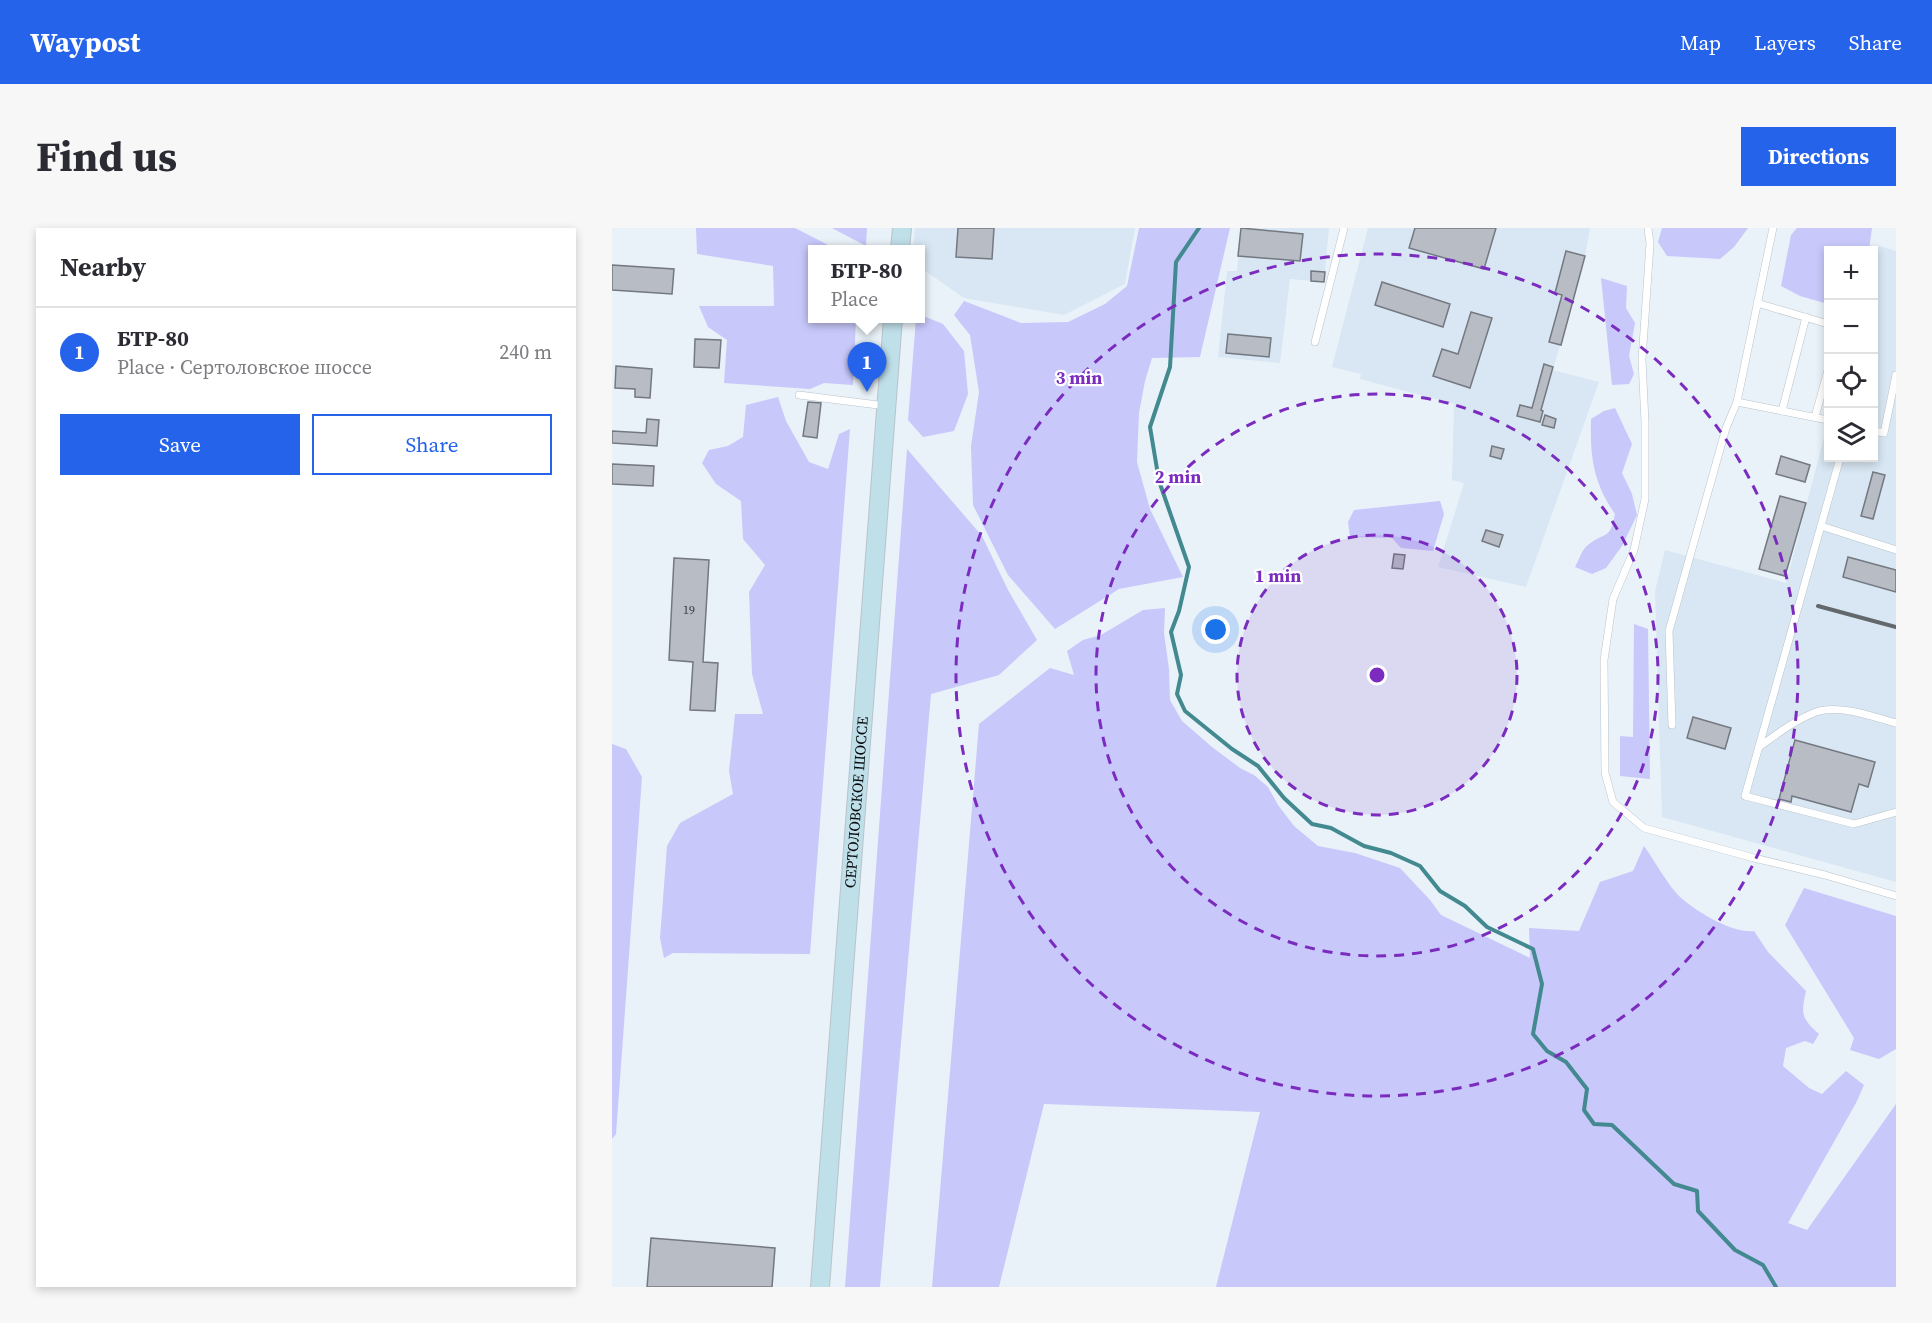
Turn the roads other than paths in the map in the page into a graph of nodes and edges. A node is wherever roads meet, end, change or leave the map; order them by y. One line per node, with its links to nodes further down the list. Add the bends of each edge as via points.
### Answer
1 (902, 228): 5 (main road)
2 (1344, 228): 10 (lane)
3 (1648, 228): 27 (lane, via 1642,360 1645,499 1634,550 1613,599 1604,660 1605,773 1613,802 1644,828)
4 (1773, 228): 6 (lane)
5 (900, 245)
6 (1757, 303): 7 (lane); 14 (lane)
7 (1806, 317): 9 (lane); 16 (lane)
8 (893, 323): 15 (main road, СЕРТОЛОВСКОЕ ШОССЕ)
9 (1824, 323)
10 (1315, 342)
11 (1896, 375): 19 (lane, via 1884,433)
12 (1824, 384): 17 (lane)
13 (799, 395): 15 (lane)
14 (1737, 402): 16 (lane); 24 (lane, via 1726,428 1669,631)
15 (886, 406): 28 (main road, СЕРТОЛОВСКОЕ ШОССЕ)
16 (1782, 411): 17 (lane)
17 (1815, 417): 18 (lane)
18 (1824, 419)
19 (1878, 432)
20 (1839, 462): 21 (lane)
21 (1821, 526): 22 (lane); 25 (lane)
22 (1896, 550)
23 (1896, 723): 25 (lane, via 1850,711 1819,711)
24 (1672, 724)
25 (1759, 747): 26 (lane, via 1745,796 1854,824)
26 (1896, 812)
27 (1896, 896)
28 (820, 1287)

